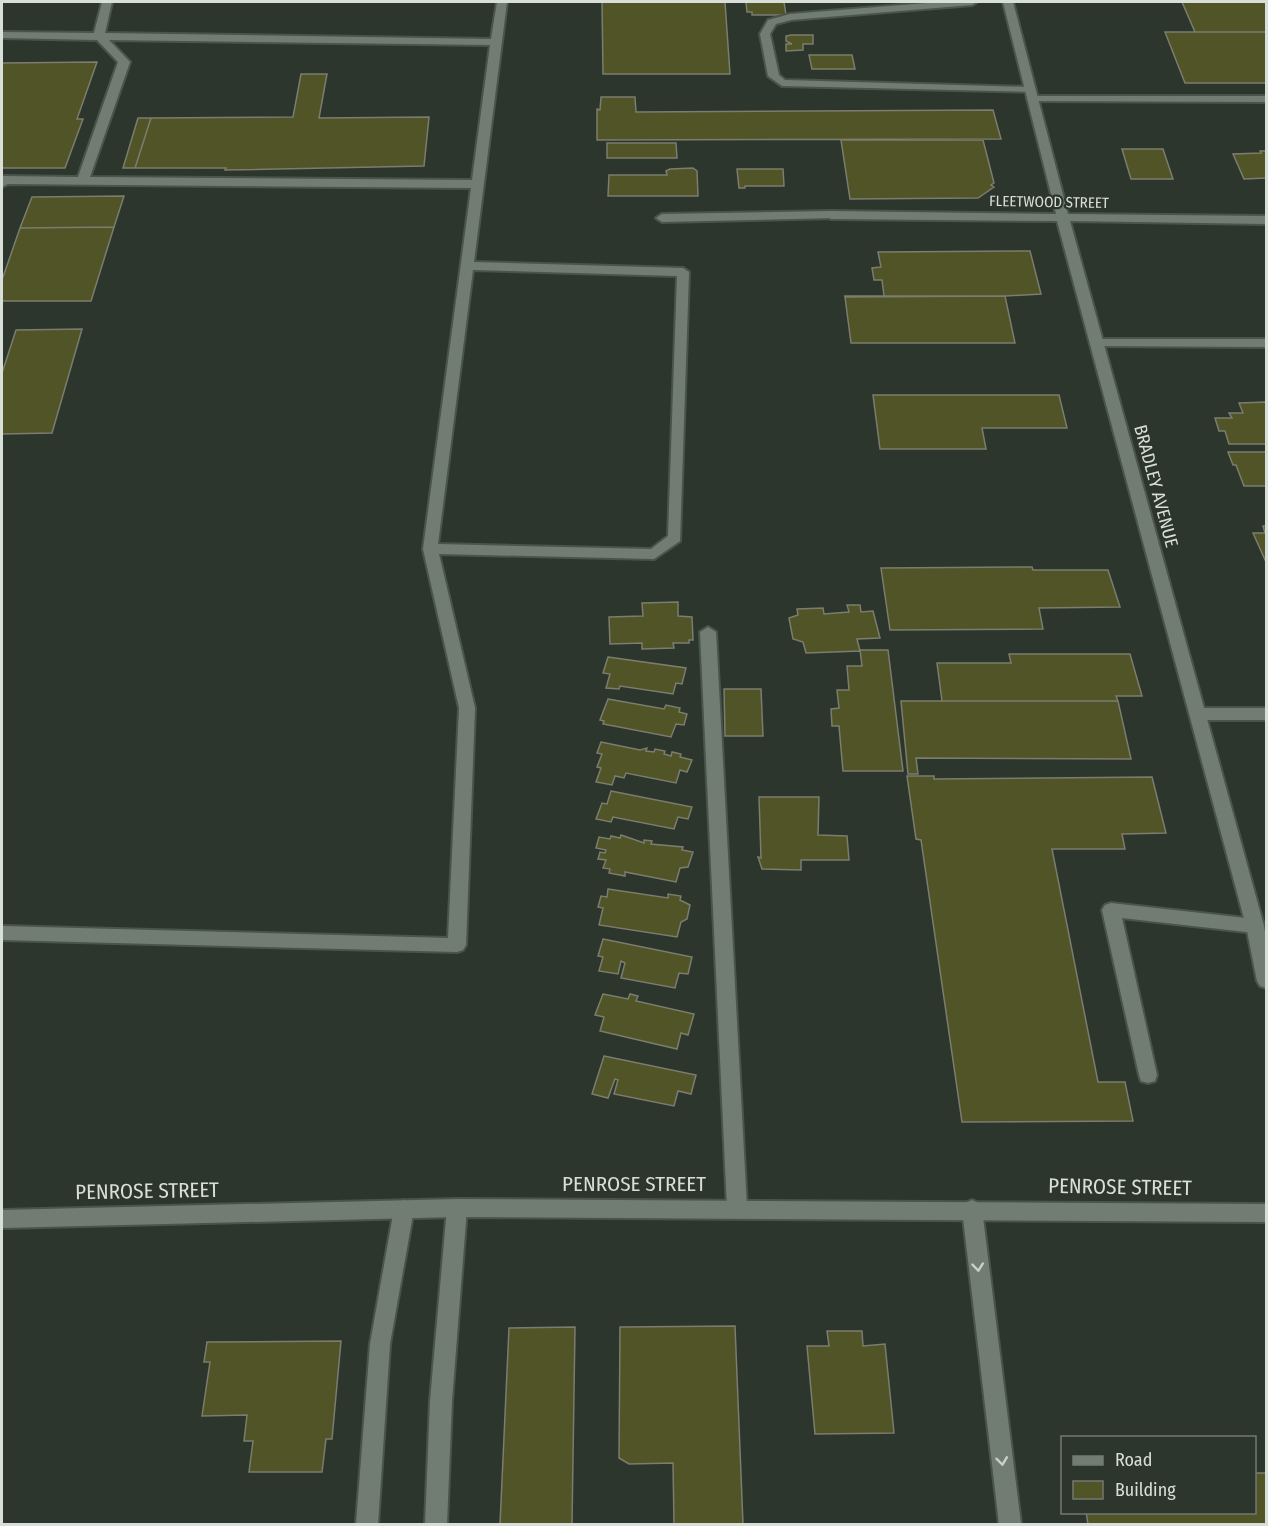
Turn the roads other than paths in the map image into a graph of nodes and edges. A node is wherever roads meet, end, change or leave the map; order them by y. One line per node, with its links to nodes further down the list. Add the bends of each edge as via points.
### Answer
1 (107, 2): 6 (street)
2 (502, 2): 7 (street)
3 (972, 2): 8 (street, via 790,17 772,22 765,34 774,76 782,83)
4 (1008, 2): 8 (street, BRADLEY AVENUE)
5 (2, 35): 6 (street)
6 (99, 35): 7 (street); 10 (street, via 124,62)
7 (496, 42): 12 (street)
8 (1032, 94): 9 (street); 14 (street, BRADLEY AVENUE)
9 (1266, 99)
10 (83, 180): 11 (street, via 3,180); 12 (street)
11 (2, 184)
12 (477, 184): 16 (street)
13 (662, 218): 14 (street, FLEETWOOD STREET, via 831,215)
14 (1063, 219): 15 (street, FLEETWOOD STREET); 17 (street, BRADLEY AVENUE)
15 (1266, 220)
16 (467, 266): 19 (street); 19 (street, via 682,272 675,538 654,554)
17 (1097, 343): 18 (street); 21 (street, BRADLEY AVENUE)
18 (1266, 343)
19 (430, 549): 24 (street, via 467,708 457,945)
20 (708, 632): 28 (street)
21 (1198, 714): 22 (street); 23 (street, BRADLEY AVENUE)
22 (1266, 714)
23 (1255, 926): 25 (street, BRADLEY AVENUE); 26 (street, via 1111,910)
24 (2, 933)
25 (1266, 981)
26 (1149, 1075)
27 (457, 1208): 28 (street, PENROSE STREET); 29 (street, PENROSE STREET); 34 (street, via 441,1401)
28 (737, 1208): 30 (street, PENROSE STREET)
29 (404, 1209): 32 (street, PENROSE STREET); 33 (street, via 380,1344)
30 (972, 1209): 31 (street, PENROSE STREET); 35 (street, one-way to 35)
31 (1266, 1213)
32 (2, 1219)
33 (366, 1524)
34 (436, 1524)
35 (1010, 1524)

